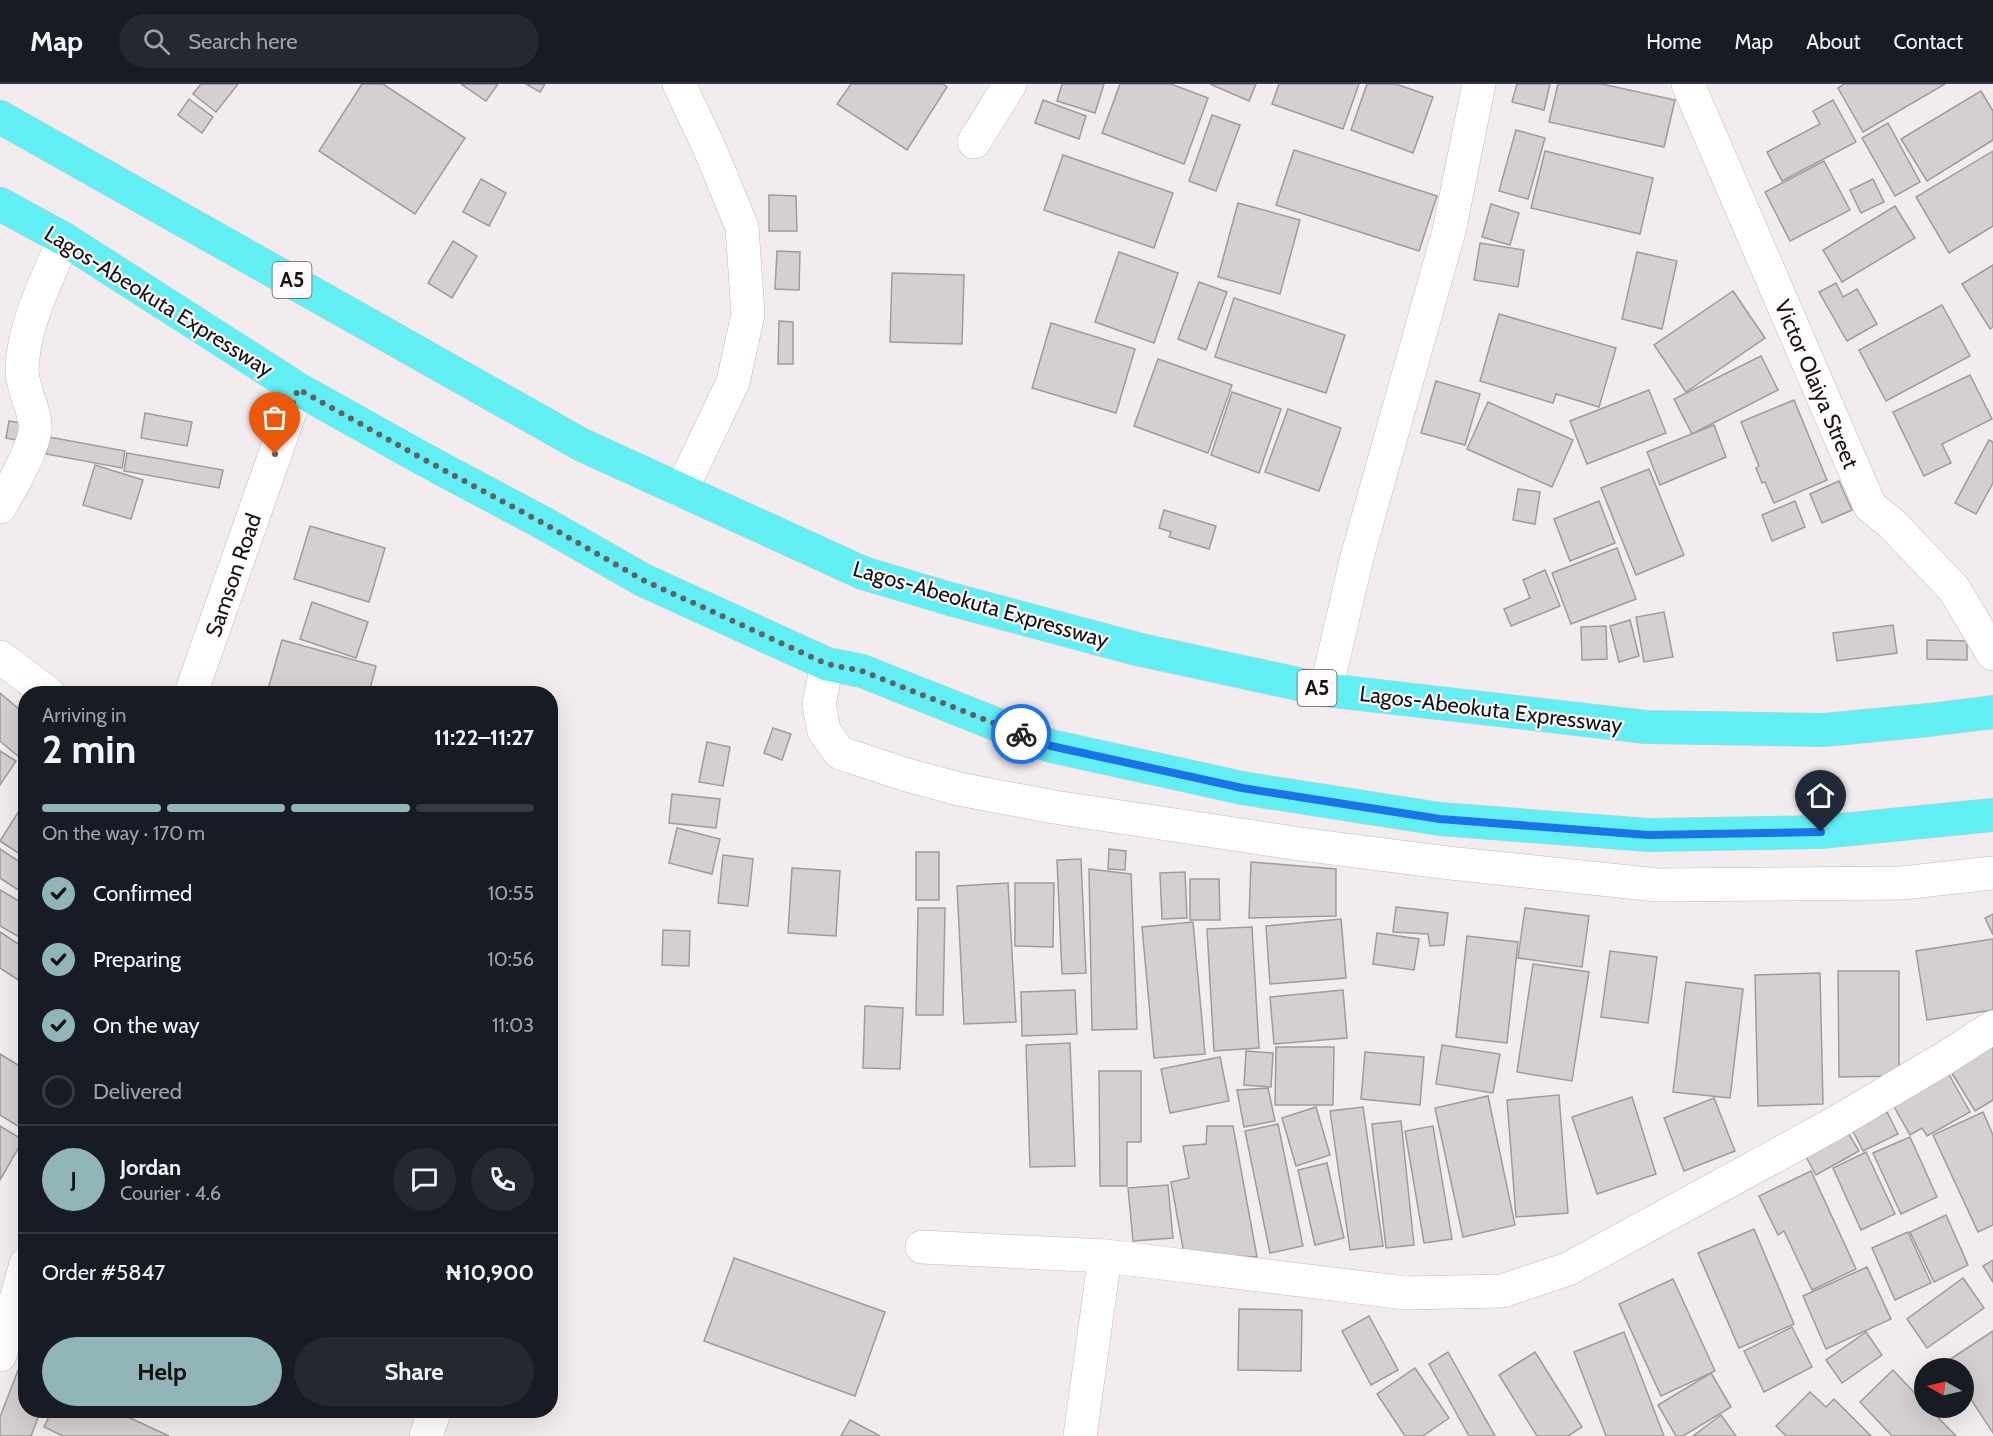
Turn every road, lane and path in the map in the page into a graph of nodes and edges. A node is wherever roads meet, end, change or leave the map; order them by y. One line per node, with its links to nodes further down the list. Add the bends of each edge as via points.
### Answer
1 (679, 84): 10 (street, via 742,226 748,314 733,382)
2 (1010, 84): 6 (street)
3 (1479, 84): 17 (street, via 1449,231 1357,557)
4 (1688, 84): 12 (street, Victor Olaiya Street, via 1870,506 1954,588)
5 (0, 117): 10 (highway, Lagos-Abeokuta Expressway / A5, via 582,445)
6 (974, 142)
7 (0, 204): 8 (highway, Lagos-Abeokuta Expressway)
8 (64, 239): 9 (highway, Lagos-Abeokuta Expressway); 11 (street, via 26,339 22,371 36,424 33,442)
9 (298, 389): 14 (highway, Lagos-Abeokuta Expressway, via 643,580); 16 (street, Samson Road)
10 (676, 489): 17 (highway, Lagos-Abeokuta Expressway / A5, via 863,573 1137,649)
11 (0, 507)
12 (1993, 654)
13 (0, 657): 15 (street)
14 (827, 664): 19 (highway, Lagos-Abeokuta Expressway, via 862,671 1051,746 1242,788 1440,819 1648,835 1821,832); 20 (street, via 819,704 824,731 840,753 960,789 1054,807 1415,859 1657,885 1902,883)
15 (39, 686)
16 (193, 686)
17 (1326, 690): 18 (highway, Lagos-Abeokuta Expressway / A5, via 1646,727 1824,729)
18 (1993, 712)
19 (1993, 815)
20 (1993, 873)
21 (1993, 1027): 23 (street, via 1830,1126 1568,1269 1502,1291 1406,1293)
22 (922, 1247): 23 (street)
23 (1105, 1256): 28 (street)
24 (18, 1292): 25 (street)
25 (0, 1355)
26 (432, 1418): 27 (street)
27 (426, 1436)
28 (1080, 1436)

